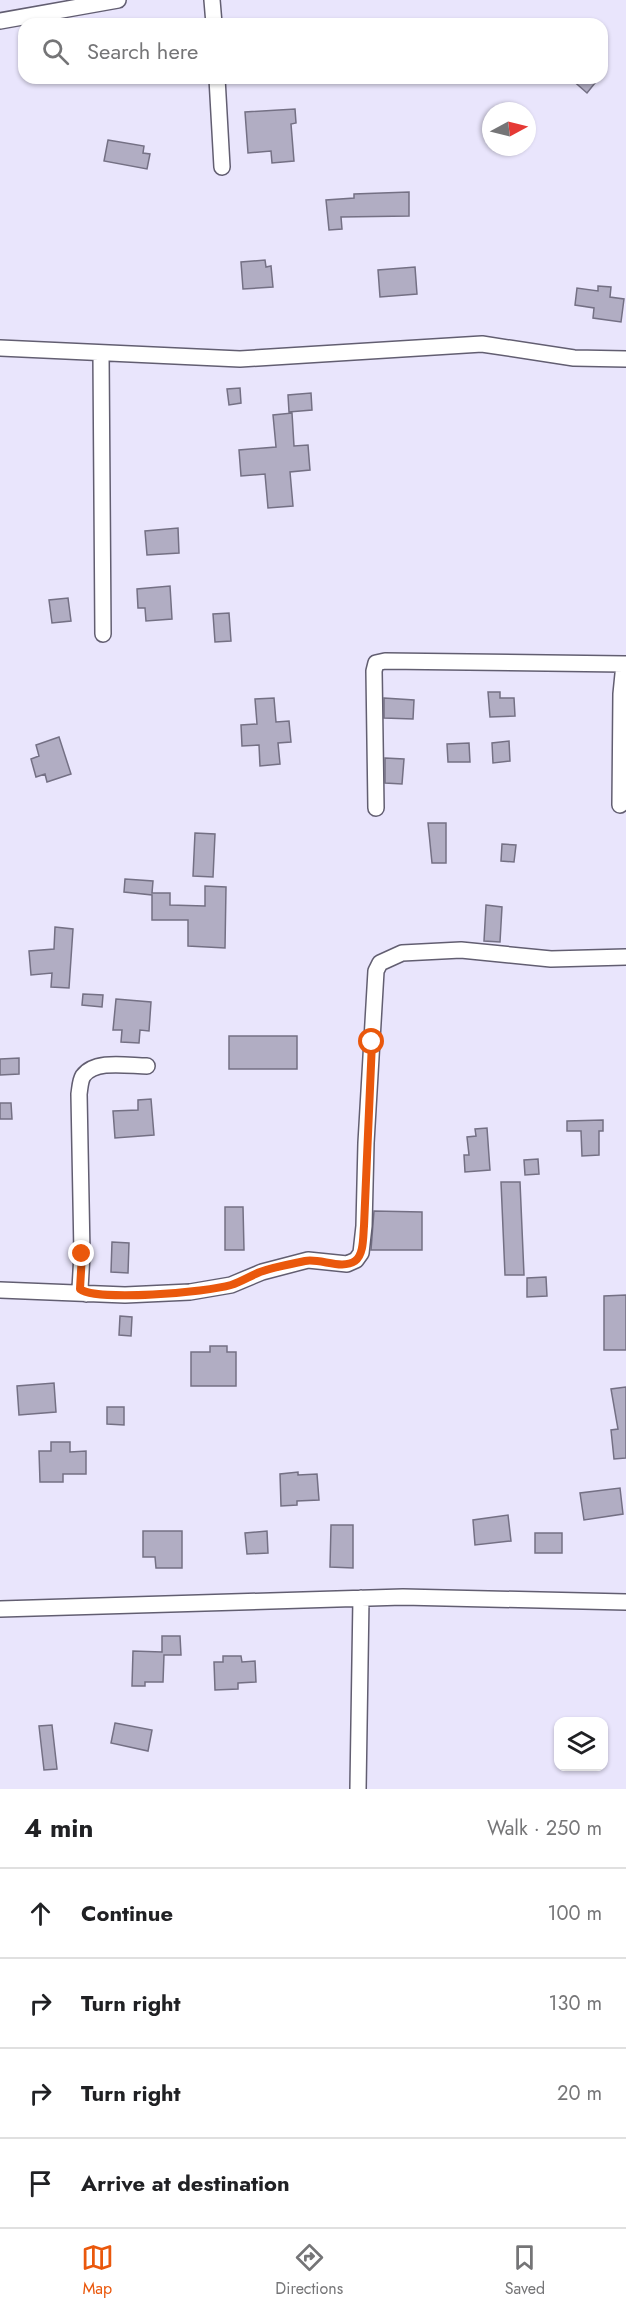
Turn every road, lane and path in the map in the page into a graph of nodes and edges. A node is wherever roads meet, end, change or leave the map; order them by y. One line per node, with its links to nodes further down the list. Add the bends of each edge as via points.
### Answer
1 (118, 0): 4 (street)
2 (212, 0): 3 (street)
3 (214, 18)
4 (0, 21)
5 (217, 84): 6 (street)
6 (222, 167)
7 (0, 348): 8 (street)
8 (101, 354): 9 (street, via 240,360 482,344 574,358); 10 (street)
9 (626, 359)
10 (103, 634)
11 (625, 664): 12 (street); 13 (street, via 376,663)
12 (620, 805)
13 (376, 808)
14 (626, 957): 17 (street, via 551,959 461,950 402,953 380,963 376,971 364,1226 361,1252 356,1260 346,1264 308,1260 231,1285 190,1292)
15 (147, 1066): 17 (street, via 102,1066 89,1070 82,1078 80,1289)
16 (0, 1290): 17 (street)
17 (86, 1294)
18 (361, 1598): 19 (street); 20 (street); 21 (street)
19 (626, 1602)
20 (0, 1609)
21 (358, 1789)

